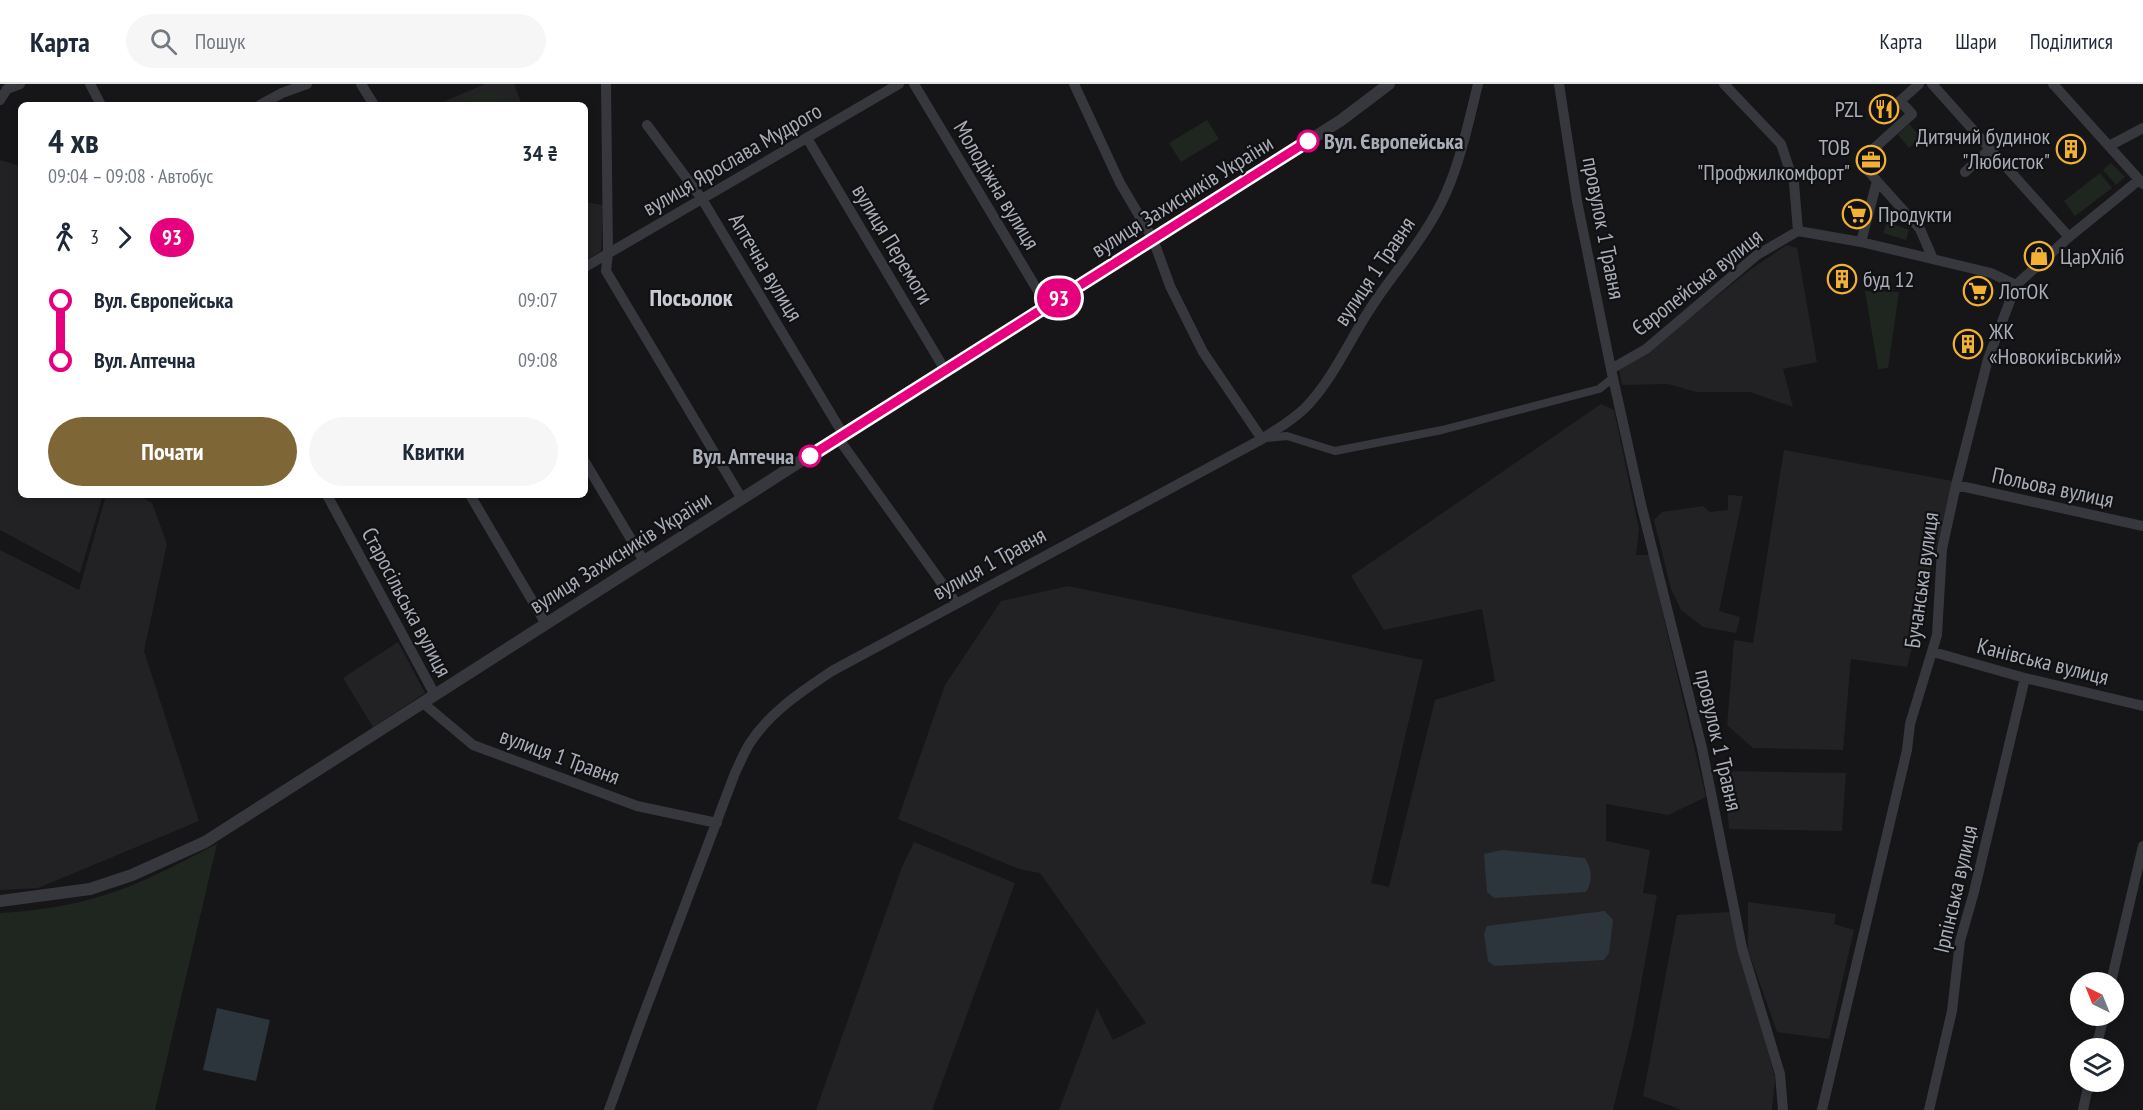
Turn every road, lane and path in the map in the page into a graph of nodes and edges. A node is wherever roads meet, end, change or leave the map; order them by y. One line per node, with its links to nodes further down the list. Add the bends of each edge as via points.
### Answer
1 (20, 84): 16 (street)
2 (90, 84): 18 (street)
3 (307, 84): 19 (street)
4 (361, 84): 20 (street)
5 (606, 84): 34 (street)
6 (899, 84): 23 (street, вулиця Ярослава Мудрого)
7 (914, 84): 38 (street, Молодіжна вулиця)
8 (1074, 84): 32 (street, via 1120,183)
9 (1389, 84): 32 (street, вулиця Захисників України, via 1340,121)
10 (1478, 84): 42 (street, вулиця 1 Травня, via 1456,165 1426,230 1318,392 1292,420)
11 (1559, 84): 40 (street, провулок 1 Травня, via 1577,201)
12 (1724, 84): 30 (street, via 1781,144 1794,183)
13 (1919, 84): 27 (street, via 1900,101 1912,114 1860,161)
14 (1932, 84): 25 (street)
15 (2053, 84): 24 (street)
16 (7, 87): 17 (street)
17 (0, 100)
18 (99, 102)
19 (266, 102)
20 (372, 102)
21 (646, 125): 29 (street, Аптечна вулиця)
22 (2143, 128): 24 (street)
23 (807, 138): 29 (street, вулиця Ярослава Мудрого); 39 (street, вулиця Перемоги)
24 (2109, 146): 28 (street)
25 (1990, 149): 26 (street); 31 (street)
26 (1965, 172)
27 (1878, 181): 33 (street); 35 (street, via 1920,229)
28 (2141, 182): 31 (street, Бучанська вулиця)
29 (702, 199): 34 (street, вулиця Ярослава Мудрого); 41 (street, Аптечна вулиця)
30 (1798, 231): 33 (street, Європейська вулиця); 40 (street, Європейська вулиця, via 1757,255)
31 (2069, 237): 37 (street, Бучанська вулиця)
32 (1153, 239): 38 (street, вулиця Захисників України); 42 (street, via 1170,286 1203,352)
33 (1861, 242): 35 (street, Європейська вулиця)
34 (608, 253): 36 (street, вулиця Ярослава Мудрого); 47 (street, via 606,271)
35 (1933, 259): 37 (street, Європейська вулиця, via 1991,273)
36 (588, 265)
37 (2016, 285): 44 (street, Бучанська вулиця, via 1988,359)
38 (1047, 306): 39 (street, вулиця Захисників України)
39 (945, 370): 41 (street, вулиця Захисників України)
40 (1612, 374): 42 (street, via 1599,389 1442,430 1335,451 1287,436); 63 (street, провулок 1 Травня, via 1702,748 1742,948 1780,1074)
41 (841, 436): 47 (street, вулиця Захисників України); 50 (street, Аптечна вулиця)
42 (1262, 439): 50 (street, вулиця 1 Травня)
43 (588, 467): 49 (street)
44 (1956, 485): 48 (street, Польова вулиця); 52 (street, Бучанська вулиця, via 1942,549)
45 (329, 498): 54 (street, Старосільська вулиця)
46 (472, 498): 51 (street)
47 (742, 499): 49 (street, вулиця Захисників України)
48 (2143, 526)
49 (644, 561): 51 (street, вулиця Захисників України)
50 (956, 603): 57 (street, вулиця 1 Травня, via 832,671 776,712 751,742)
51 (546, 624): 54 (street, вулиця Захисників України)
52 (1933, 652): 53 (street, Канівська вулиця); 64 (street, Бучанська вулиця, via 1910,724)
53 (2025, 678): 56 (street, Канівська вулиця); 65 (street, Ірпінська вулиця, via 1960,941 1952,1011)
54 (435, 695): 55 (street)
55 (423, 703): 57 (street, вулиця 1 Травня, via 473,745 637,806); 59 (street, via 205,842 90,889)
56 (2143, 706)
57 (717, 824): 62 (street)
58 (2143, 846): 60 (street)
59 (0, 901)
60 (2113, 972)
61 (2087, 1092): 66 (street)
62 (609, 1110)
63 (1783, 1110)
64 (1822, 1110)
65 (1929, 1110)
66 (2083, 1110)

